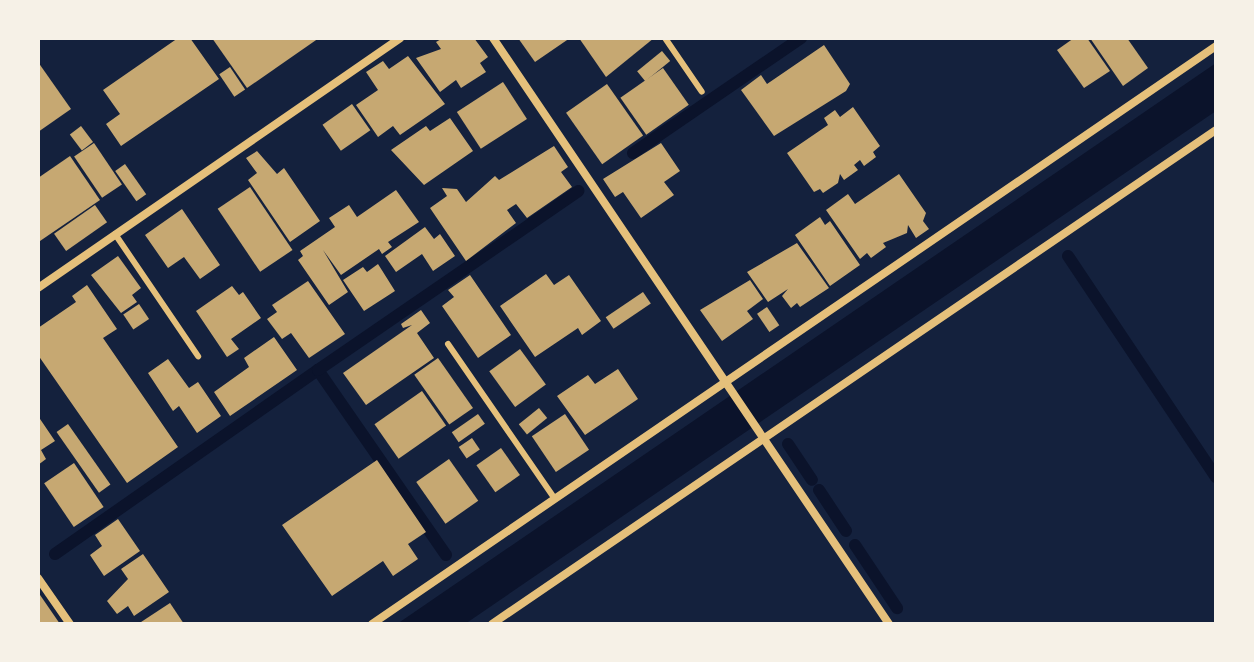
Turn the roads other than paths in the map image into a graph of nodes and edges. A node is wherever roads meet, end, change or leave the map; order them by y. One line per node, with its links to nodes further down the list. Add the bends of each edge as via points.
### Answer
1 (400, 38): 7 (street)
2 (493, 38): 11 (street)
3 (665, 38): 5 (lane)
4 (1216, 46): 11 (street)
5 (702, 92)
6 (1216, 130): 12 (street)
7 (115, 234): 8 (street); 10 (lane)
8 (38, 288)
9 (448, 344): 13 (lane)
10 (198, 356)
11 (727, 380): 12 (street); 13 (street)
12 (762, 434): 17 (street); 18 (street)
13 (555, 499): 16 (street)
14 (38, 578): 15 (street)
15 (70, 624)
16 (372, 624)
17 (492, 624)
18 (889, 624)

